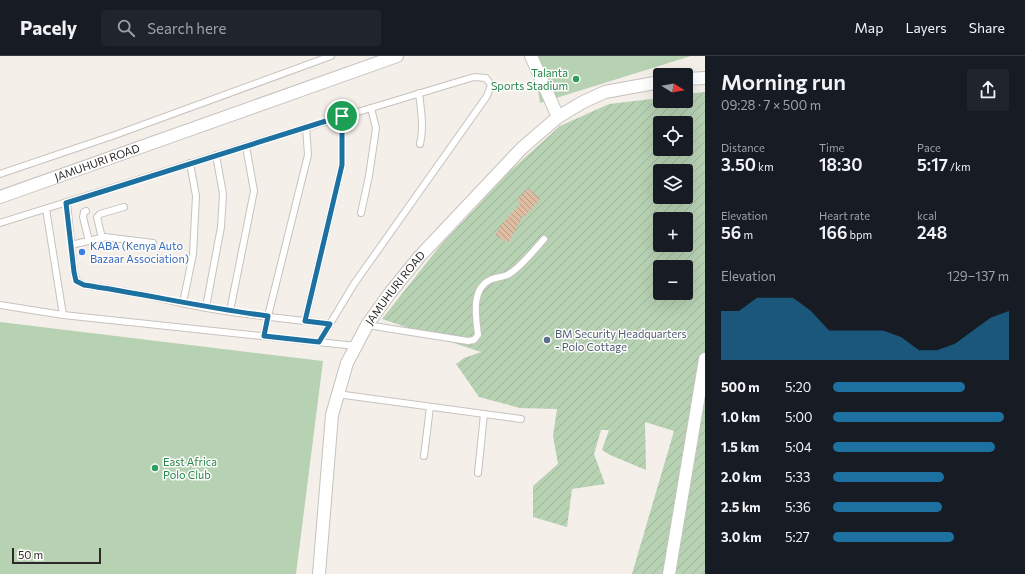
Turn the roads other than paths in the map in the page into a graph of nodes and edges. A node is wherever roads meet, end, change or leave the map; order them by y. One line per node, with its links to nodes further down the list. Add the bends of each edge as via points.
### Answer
1 (331, 56): 16 (lane)
2 (397, 56): 17 (street, JAMUHURI ROAD)
3 (531, 56): 10 (street)
4 (705, 78): 5 (street)
5 (693, 79)
6 (653, 83): 10 (street, JAMUHURI ROAD, via 605,92)
7 (419, 93): 8 (lane); 12 (lane, via 422,120); 36 (lane, via 474,77 486,78 491,85 487,96 359,277)
8 (371, 108): 9 (lane); 22 (lane, via 376,128)
9 (342, 116): 11 (lane); 35 (lane, via 342,165)
10 (558, 117): 37 (street, JAMUHURI ROAD, via 522,148 444,229)
11 (306, 127): 13 (lane); 34 (lane, via 308,155)
12 (420, 144)
13 (246, 146): 14 (lane); 32 (lane, via 254,191)
14 (216, 155): 15 (lane); 31 (lane, via 223,194)
15 (190, 164): 18 (lane); 29 (lane, via 196,204 193,254)
16 (0, 174)
17 (0, 197)
18 (66, 203): 20 (lane); 28 (lane)
19 (124, 207): 24 (lane, via 97,217)
20 (46, 209): 23 (lane); 33 (lane)
21 (86, 211): 26 (lane, via 83,217)
22 (361, 213)
23 (0, 223)
24 (102, 238): 26 (lane); 27 (lane)
25 (544, 239): 37 (lane, via 510,274 492,279 481,288 475,304 478,335 474,340)
26 (89, 241): 28 (lane)
27 (153, 243)
28 (71, 245): 29 (lane, via 76,281 84,285)
29 (183, 303): 31 (lane)
30 (0, 305): 33 (lane)
31 (206, 307): 32 (lane)
32 (230, 311): 34 (lane)
33 (62, 315): 38 (lane)
34 (268, 316): 35 (lane); 38 (lane)
35 (305, 321): 36 (lane)
36 (330, 324): 39 (lane)
37 (367, 325): 40 (street, JAMUHURI ROAD)
38 (264, 336): 39 (lane)
39 (319, 342): 40 (lane)
40 (356, 346): 42 (street, JAMUHURI ROAD, via 347,363)
41 (705, 359): 49 (street)
42 (337, 394): 43 (lane); 48 (street, JAMUHURI ROAD, via 332,415)
43 (430, 407): 44 (lane); 46 (lane)
44 (484, 414): 45 (lane); 47 (lane)
45 (521, 419)
46 (424, 456)
47 (478, 473)
48 (319, 574)
49 (669, 574)

